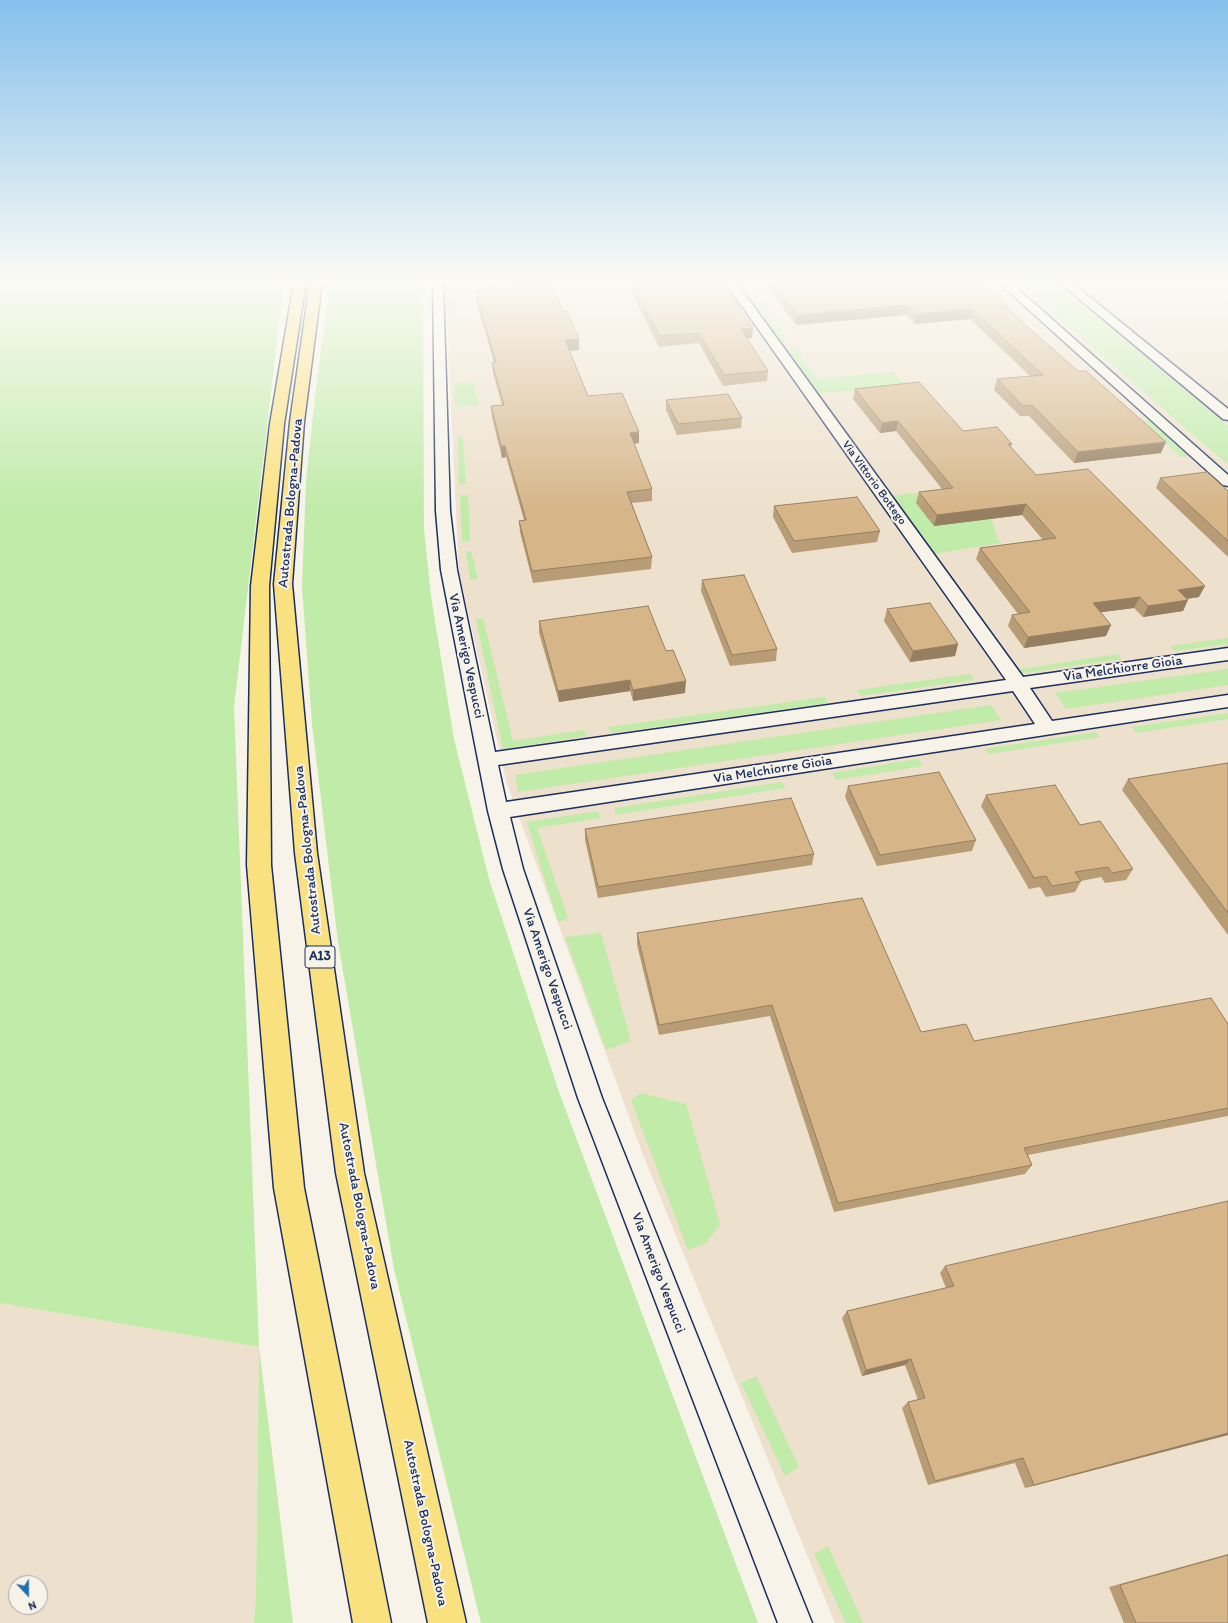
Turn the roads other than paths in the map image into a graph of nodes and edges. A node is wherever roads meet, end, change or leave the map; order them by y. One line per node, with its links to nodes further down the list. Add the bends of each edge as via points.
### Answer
1 (288, 358): 15 (highway, Autostrada Bologna-Padova, via 277,424 260,586 259,865 289,1188)
2 (306, 358): 16 (highway, Autostrada Bologna-Padova / A13, via 297,422 283,584 306,853 350,1173)
3 (439, 358): 13 (street, Via Amerigo Vespucci, via 443,511 449,570)
4 (784, 358): 10 (street, Via Vittorio Bottego)
5 (1088, 358): 8 (street)
6 (1157, 358): 7 (street)
7 (1228, 416)
8 (1228, 482)
9 (1228, 654): 10 (street, Via Melchiorre Gioia)
10 (1018, 684): 12 (street); 13 (street, Via Melchiorre Gioia)
11 (1228, 701): 12 (street, Via Melchiorre Gioia)
12 (1048, 728): 14 (street, Via Melchiorre Gioia)
13 (488, 760): 14 (street, Via Amerigo Vespucci)
14 (498, 811): 17 (street, Via Amerigo Vespucci, via 513,869 590,1098)
15 (372, 1623)
16 (446, 1623)
17 (794, 1623)

